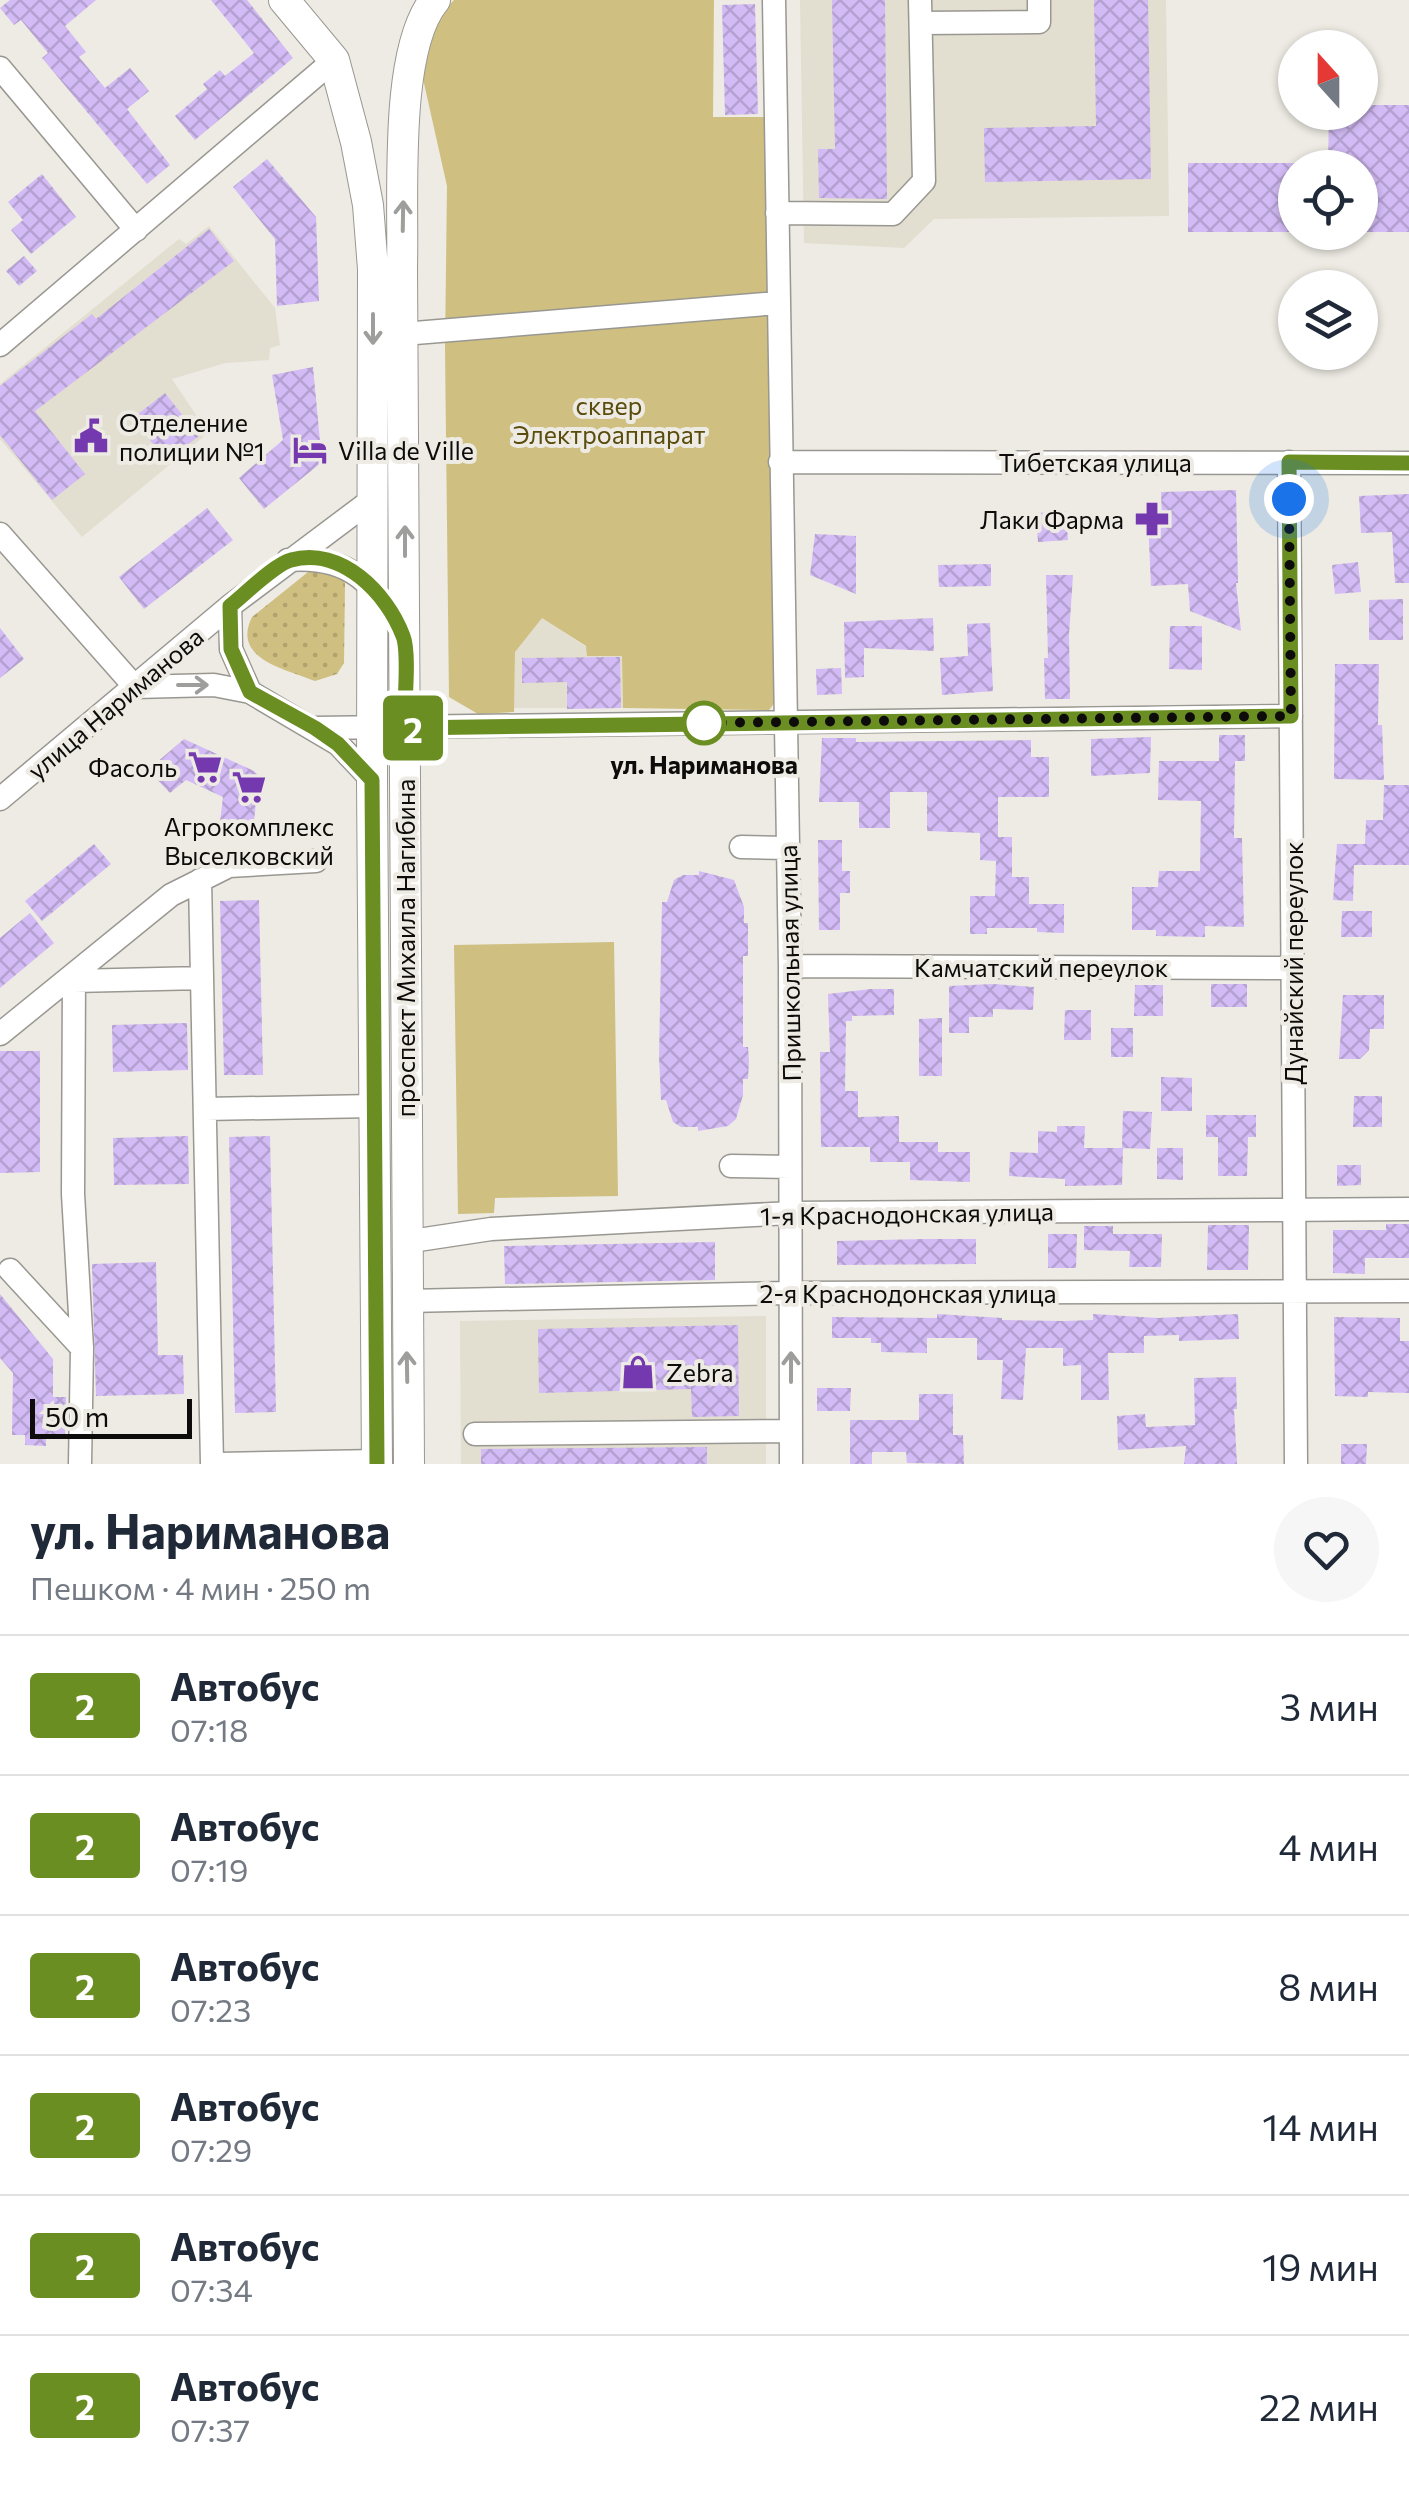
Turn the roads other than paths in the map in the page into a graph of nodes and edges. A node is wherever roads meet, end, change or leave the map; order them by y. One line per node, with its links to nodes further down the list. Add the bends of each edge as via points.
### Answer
1 (284, 0): 6 (main road)
2 (774, 0): 8 (street, Пришкольная улица)
3 (1039, 0): 5 (street, via 1039,22)
4 (430, 7): 11 (main road, проспект Михаила Нагибина, one-way to 4, via 405,106 410,53)
5 (921, 11): 8 (street, via 924,181 894,214)
6 (334, 60): 9 (street); 16 (main road, проспект Михаила Нагибина, one-way to 16, via 368,205)
7 (0, 68): 9 (street)
8 (776, 213): 10 (street, Пришкольная улица)
9 (136, 230): 12 (street)
10 (778, 303): 11 (street); 13 (street, Пришкольная улица)
11 (403, 334): 21 (main road, проспект Михаила Нагибина, one-way to 11)
12 (0, 345)
13 (780, 462): 14 (street, Тибетская улица); 27 (street, Пришкольная улица)
14 (1289, 462): 15 (street, Тибетская улица); 26 (street, Дунайский переулок)
15 (1409, 463)
16 (374, 498): 18 (street, улица Нариманова); 19 (main road, проспект Михаила Нагибина)
17 (0, 534): 23 (street)
18 (288, 560): 19 (street, via 338,564); 20 (street, улица Нариманова)
19 (373, 590): 21 (street); 25 (main road, проспект Михаила Нагибина)
20 (230, 606): 23 (street, улица Нариманова); 24 (street, via 231,649)
21 (405, 638): 22 (main road, проспект Михаила Нагибина)
22 (404, 670): 25 (street); 29 (main road, проспект Михаила Нагибина)
23 (135, 688): 24 (street, one-way to 24); 32 (street, улица Нариманова)
24 (250, 692): 28 (street)
25 (372, 698): 28 (street, via 343,719); 30 (main road, проспект Михаила Нагибина)
26 (1291, 716): 27 (street); 38 (street, Дунайский переулок)
27 (785, 722): 29 (street); 34 (street, Пришкольная улица)
28 (315, 728): 30 (street); 31 (street)
29 (404, 728): 30 (street); 49 (main road, проспект Михаила Нагибина)
30 (372, 730): 31 (main road, проспект Михаила Нагибина)
31 (372, 780): 42 (main road, проспект Михаила Нагибина)
32 (0, 799)
33 (742, 847): 34 (street)
34 (788, 848): 37 (street, Пришкольная улица)
35 (316, 861): 36 (street, via 230,866)
36 (200, 880): 39 (street, via 171,895); 40 (street)
37 (790, 966): 38 (street, Камчатский переулок); 45 (street, Пришкольная улица)
38 (1293, 968): 46 (street, Дунайский переулок)
39 (74, 977): 40 (street); 41 (street); 55 (street, via 73,1194)
40 (202, 978): 43 (street)
41 (0, 1034)
42 (374, 1106): 43 (street); 58 (main road, проспект Михаила Нагибина)
43 (205, 1109): 60 (street)
44 (732, 1166): 45 (street)
45 (790, 1167): 48 (street, Пришкольная улица)
46 (1296, 1209): 47 (street, 1-я Краснодонская улица); 48 (street, 1-я Краснодонская улица); 51 (street, Дунайский переулок)
47 (1409, 1209)
48 (790, 1212): 49 (street, 1-я Краснодонская улица, via 491,1230); 53 (street, Пришкольная улица)
49 (406, 1242): 54 (main road, проспект Михаила Нагибина)
50 (3, 1268): 55 (street)
51 (1296, 1291): 52 (street, 2-я Краснодонская улица); 53 (street, 2-я Краснодонская улица); 63 (street, Дунайский переулок)
52 (1409, 1291)
53 (790, 1293): 54 (street, 2-я Краснодонская улица); 56 (street, Пришкольная улица, one-way to 53)
54 (406, 1301): 61 (main road, проспект Михаила Нагибина, one-way to 54)
55 (82, 1348): 59 (street)
56 (791, 1431): 57 (street); 62 (street, Пришкольная улица)
57 (475, 1434)
58 (377, 1463): 60 (street)
59 (80, 1464)
60 (215, 1464)
61 (409, 1464)
62 (791, 1464)
63 (1296, 1464)

